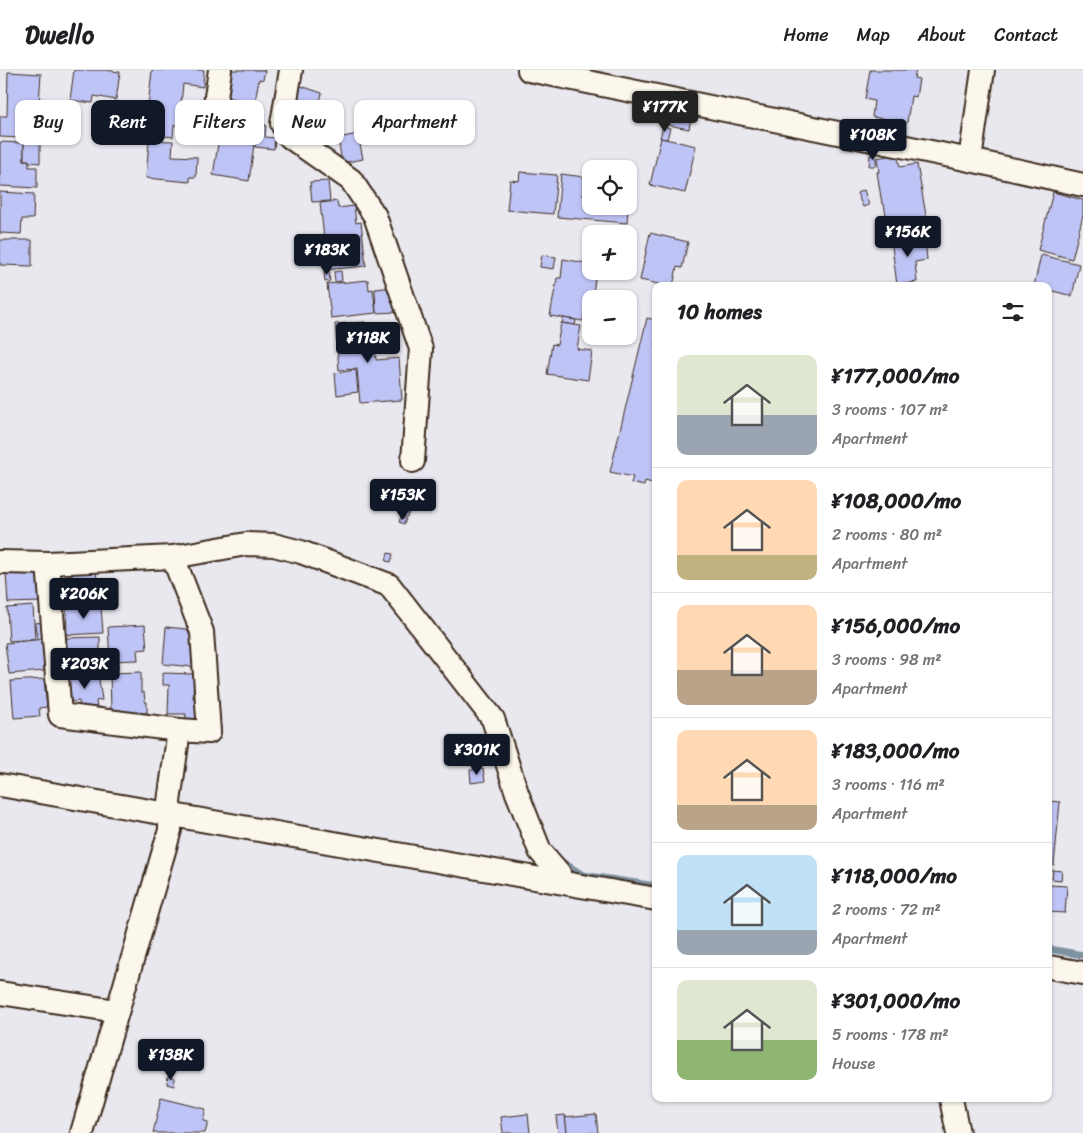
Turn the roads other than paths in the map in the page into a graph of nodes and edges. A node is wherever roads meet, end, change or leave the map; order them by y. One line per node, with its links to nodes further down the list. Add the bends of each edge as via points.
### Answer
1 (220, 70): 5 (street)
2 (291, 70): 8 (street, via 282,124 290,137 350,180 375,216 421,349)
3 (529, 70): 6 (street)
4 (983, 70): 6 (street)
5 (216, 100)
6 (970, 160): 7 (street)
7 (1083, 185)
8 (412, 461)
9 (173, 557): 11 (street); 12 (street, via 202,632 209,732); 15 (street, via 246,544 274,545 389,585 493,719 516,793 540,851 559,873)
10 (0, 562): 11 (street)
11 (48, 563): 12 (street, via 60,715)
12 (179, 730): 14 (street)
13 (0, 785): 14 (street)
14 (170, 814): 15 (street); 20 (street, via 170,830)
15 (560, 882): 16 (street)
16 (652, 898)
17 (1052, 968): 18 (street)
18 (1083, 973)
19 (0, 993): 20 (street)
20 (117, 1011): 22 (street)
21 (952, 1102): 23 (street)
22 (82, 1133)
23 (958, 1133)

